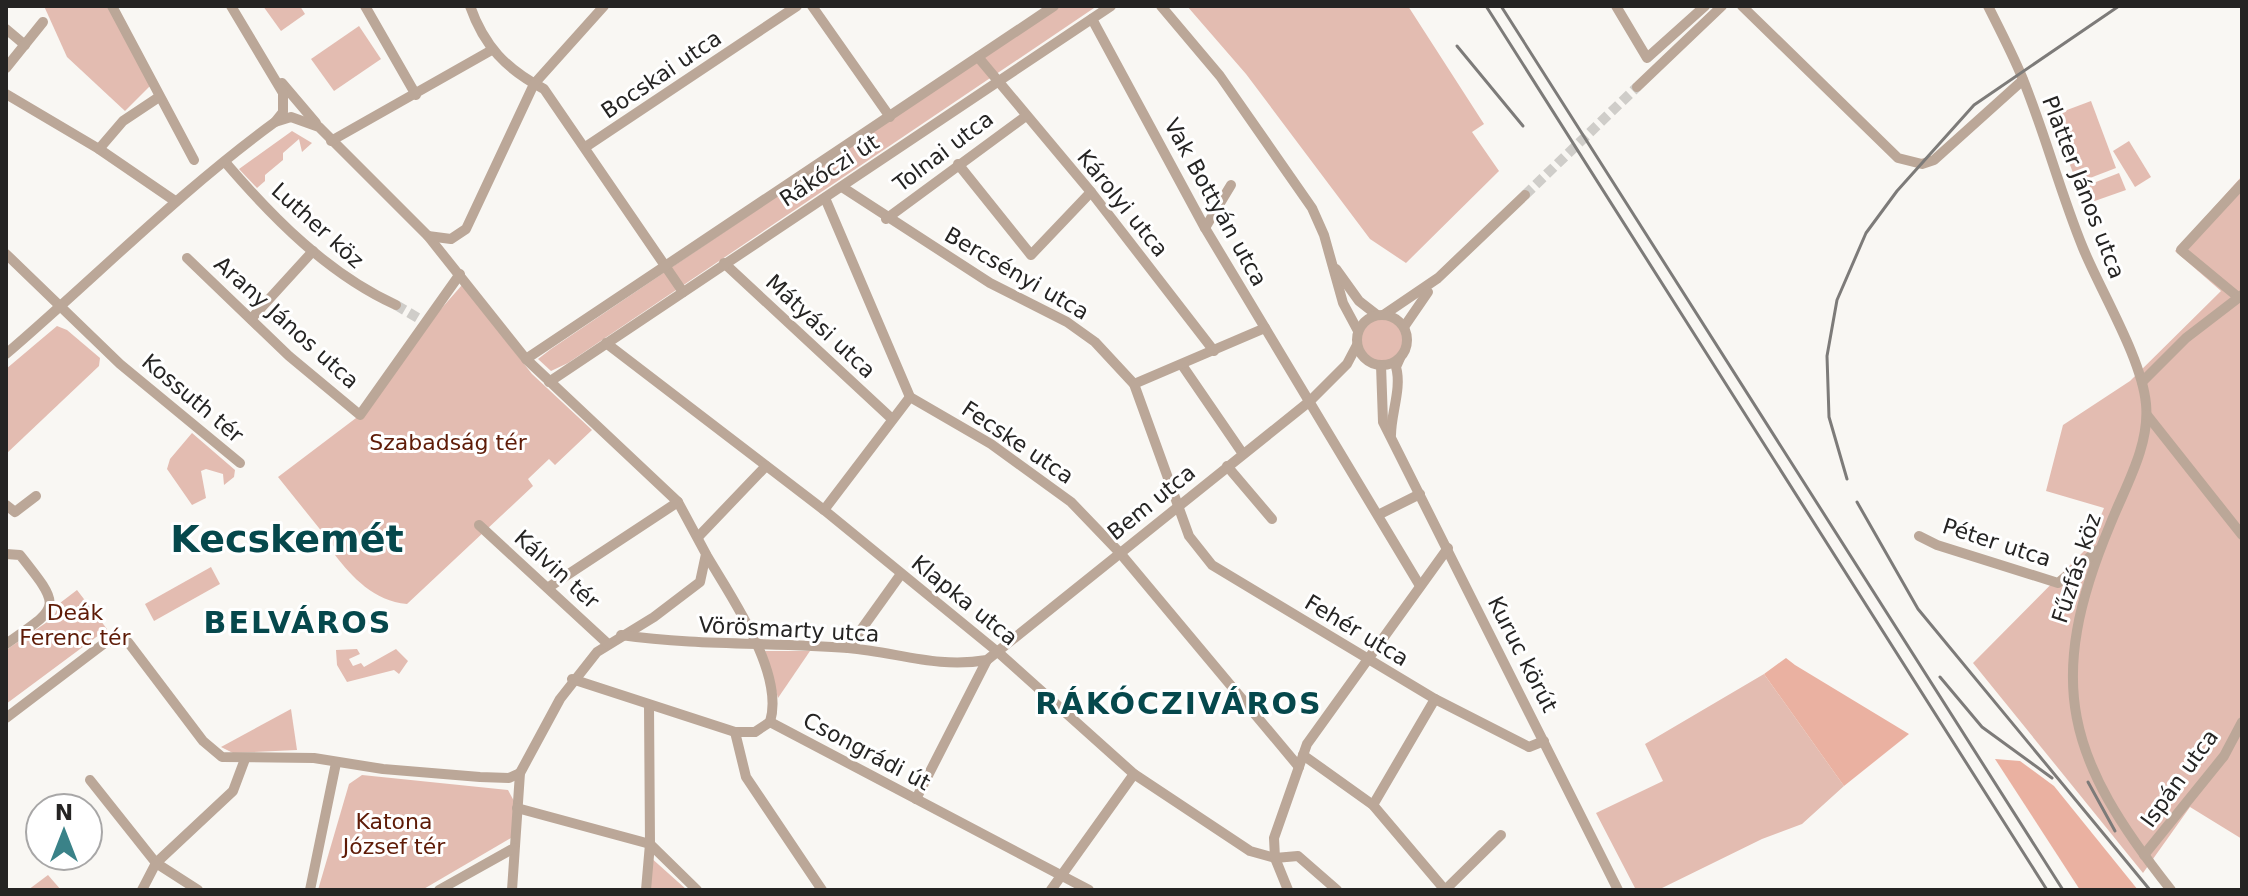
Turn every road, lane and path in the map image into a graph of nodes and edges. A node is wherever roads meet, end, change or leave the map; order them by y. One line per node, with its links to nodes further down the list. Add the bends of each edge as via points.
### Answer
1 (112, 6): 30 (street)
2 (231, 6): 22 (street)
3 (365, 6): 29 (street)
4 (470, 6): 20 (street)
5 (604, 6): 26 (street)
6 (797, 6): 36 (street, Bocskai utca)
7 (812, 6): 32 (street)
8 (1054, 6): 21 (street, Rákóczi út)
9 (1111, 6): 16 (street, Rákóczi út)
10 (1161, 6): 56 (street, via 1220,76 1312,208)
11 (1616, 6): 12 (street, via 1647,58)
12 (1705, 6)
13 (1722, 6): 27 (street)
14 (1742, 6): 24 (street, via 1898,158 1913,163 1934,160)
15 (1988, 6): 24 (street, Platter János utca)
16 (1092, 19): 25 (street, Rákóczi út); 49 (street, Vak Bottyán utca)
17 (43, 22): 19 (street)
18 (6, 29): 19 (street)
19 (25, 45): 23 (street)
20 (490, 51): 26 (street); 29 (street)
21 (978, 57): 25 (street); 32 (street, Rákóczi út)
22 (265, 63): 33 (street, via 284,98); 34 (street)
23 (6, 68)
24 (2023, 80): 78 (street, Platter János utca, via 2082,246)
25 (997, 82): 31 (street, Károlyi utca); 43 (street, Rákóczi út)
26 (534, 84): 36 (street, via 544,89); 50 (street, via 466,229 451,239)
27 (1637, 87)
28 (6, 94): 37 (street)
29 (416, 95): 35 (street)
30 (159, 97): 37 (street, via 123,121); 38 (street)
31 (1026, 116): 40 (street, Tolnai utca); 44 (street, Károlyi utca)
32 (890, 117): 55 (street, Rákóczi út)
33 (275, 122): 34 (street, via 291,117); 39 (street)
34 (319, 127): 35 (street)
35 (331, 141): 50 (street)
36 (587, 146): 55 (street)
37 (99, 149): 47 (street)
38 (194, 160)
39 (225, 162): 47 (street); 51 (street, Luther köz)
40 (958, 164): 44 (street, via 1031,255); 48 (street, Tolnai utca)
41 (2242, 184): 60 (street, via 2181,250)
42 (1231, 185): 49 (street)
43 (842, 187): 46 (street, Rákóczi út); 48 (street, Bercsényi utca)
44 (1091, 192): 70 (street, Károlyi utca)
45 (1525, 195): 58 (street)
46 (825, 198): 54 (street, Rákóczi út); 81 (street)
47 (175, 201): 62 (street)
48 (886, 219): 79 (street, Bercsényi utca, via 990,283 1067,322 1095,342)
49 (1205, 228): 66 (street, Vak Bottyán utca)
50 (428, 236): 57 (street)
51 (313, 251): 61 (street, Luther köz, via 359,288); 64 (street)
52 (6, 254): 62 (street, Kossuth tér)
53 (187, 258): 64 (street, Arany János utca)
54 (724, 263): 59 (street, Rákóczi út); 84 (street, Mátyási utca)
55 (662, 264): 59 (street); 74 (street, Rákóczi út)
56 (1333, 266): 63 (street, via 1359,301); 67 (street)
57 (460, 274): 64 (street, Arany János utca, via 360,415); 74 (street)
58 (1438, 278): 63 (street); 65 (street)
59 (683, 292): 68 (street, Rákóczi út)
60 (2240, 296): 78 (street, via 2186,338)
61 (396, 305)
62 (60, 308): 71 (street); 87 (street, Kossuth tér)
63 (1381, 314): 65 (street); 67 (street, via 1366,320)
64 (251, 319)
65 (1404, 327): 73 (street, via 1407,343)
66 (1265, 328): 70 (street); 82 (street, Vak Bottyán utca)
67 (1358, 331): 69 (street)
68 (606, 343): 77 (street, Rákóczi út); 88 (street, Klapka utca)
69 (1357, 345): 72 (street); 80 (street, Bem utca)
70 (1214, 351): 75 (street)
71 (6, 354)
72 (1365, 358): 76 (street); 80 (street, Bem utca)
73 (1400, 358): 76 (street); 85 (street)
74 (526, 359): 77 (street)
75 (1182, 365): 79 (street); 86 (street)
76 (1381, 365): 85 (street, Kuruc körút, via 1381,415)
77 (549, 382): 92 (street)
78 (2142, 382): 83 (street, Fűzfás köz)
79 (1134, 384): 94 (street, Bercsényi utca)
80 (1328, 384): 82 (street, Bem utca)
81 (910, 397): 84 (street); 105 (street, Fecske utca, via 1034,473)
82 (1310, 401): 86 (street, Bem utca); 96 (street, Vak Bottyán utca)
83 (2147, 415): 99 (street); 103 (street, Fűzfás köz, via 2140,451)
84 (891, 418): 95 (street)
85 (1391, 437): 90 (street, Kuruc körút)
86 (1243, 454): 89 (street, Bem utca)
87 (240, 463)
88 (766, 466): 95 (street, Klapka utca); 100 (street)
89 (1227, 466): 94 (street, Bem utca); 97 (street)
90 (1420, 494): 96 (street); 102 (street, Kuruc körút)
91 (36, 496): 93 (street, via 20,511)
92 (678, 502): 100 (street); 109 (street)
93 (6, 505)
94 (1178, 508): 105 (street, Bem utca); 117 (street, Fehér utca, via 1189,536 1212,565)
95 (824, 510): 107 (street, Klapka utca)
96 (1380, 514): 108 (street, Vak Bottyán utca)
97 (1272, 519)
98 (479, 525): 109 (street, Kálvin tér)
99 (2242, 535)
100 (699, 536): 106 (street)
101 (1919, 536): 103 (street, Péter utca, via 2058,583)
102 (1448, 548): 108 (street); 125 (street, Kuruc körút)
103 (2100, 548): 139 (street, Fűzfás köz, via 2074,635 2073,701 2091,769)
104 (9, 553): 111 (street, via 24,560 52,603 48,615)
105 (1120, 553): 115 (street, Bem utca); 129 (street, Fecske utca)
106 (706, 554): 110 (street, via 705,572 697,585); 113 (street)
107 (901, 574): 114 (street); 115 (street, Klapka utca)
108 (1420, 586): 117 (street)
109 (549, 587): 112 (street, Kálvin tér)
110 (621, 635): 112 (street); 113 (street, Vörösmarty utca)
111 (6, 644)
112 (608, 644): 118 (street)
113 (758, 646): 114 (street, Vörösmarty utca); 122 (street, via 772,705)
114 (848, 648): 116 (street, Vörösmarty utca, via 954,666)
115 (999, 653): 116 (street, Vörösmarty utca); 131 (street, Klapka utca)
116 (987, 660): 133 (street)
117 (1369, 661): 119 (street, Fehér utca); 126 (street)
118 (572, 679): 120 (street); 130 (street)
119 (1435, 699): 125 (street, Fehér utca, via 1529,747); 134 (street)
120 (649, 706): 124 (street); 137 (street)
121 (6, 718): 127 (street, via 106,642 128,642 212,752)
122 (770, 722): 124 (street, Csongrádi út, via 755,732); 133 (street, Csongrádi út)
123 (2242, 722): 139 (street, Ispán utca, via 2224,756)
124 (735, 732): 150 (street, via 746,777)
125 (1544, 741): 156 (street, Kuruc körút)
126 (1303, 755): 129 (street); 134 (street)
127 (245, 759): 128 (street, via 314,758); 141 (street, via 233,791)
128 (336, 763): 130 (street, via 480,777); 145 (street)
129 (1299, 767): 140 (street, via 1274,838)
130 (520, 773): 135 (street)
131 (1134, 774): 140 (street, Klapka utca, via 1243,847); 142 (street)
132 (90, 780): 141 (street)
133 (916, 799): 142 (street, Csongrádi út)
134 (1373, 805): 155 (street)
135 (517, 808): 137 (street); 138 (street)
136 (1501, 835): 155 (street)
137 (650, 844): 148 (street); 149 (street)
138 (514, 848): 146 (street); 147 (street)
139 (2144, 855): 157 (street, Fűzfás köz)
140 (1275, 858): 153 (street); 154 (street, Klapka utca, via 1298,856)
141 (156, 863): 143 (street); 144 (street)
142 (1060, 877): 151 (street); 152 (street, Csongrádi út)
143 (142, 890)
144 (198, 890)
145 (310, 890)
146 (439, 890)
147 (512, 890)
148 (646, 890)
149 (697, 890)
150 (822, 890)
151 (1051, 890)
152 (1089, 890)
153 (1288, 890)
154 (1337, 890)
155 (1445, 890)
156 (1618, 890)
157 (2171, 890)

